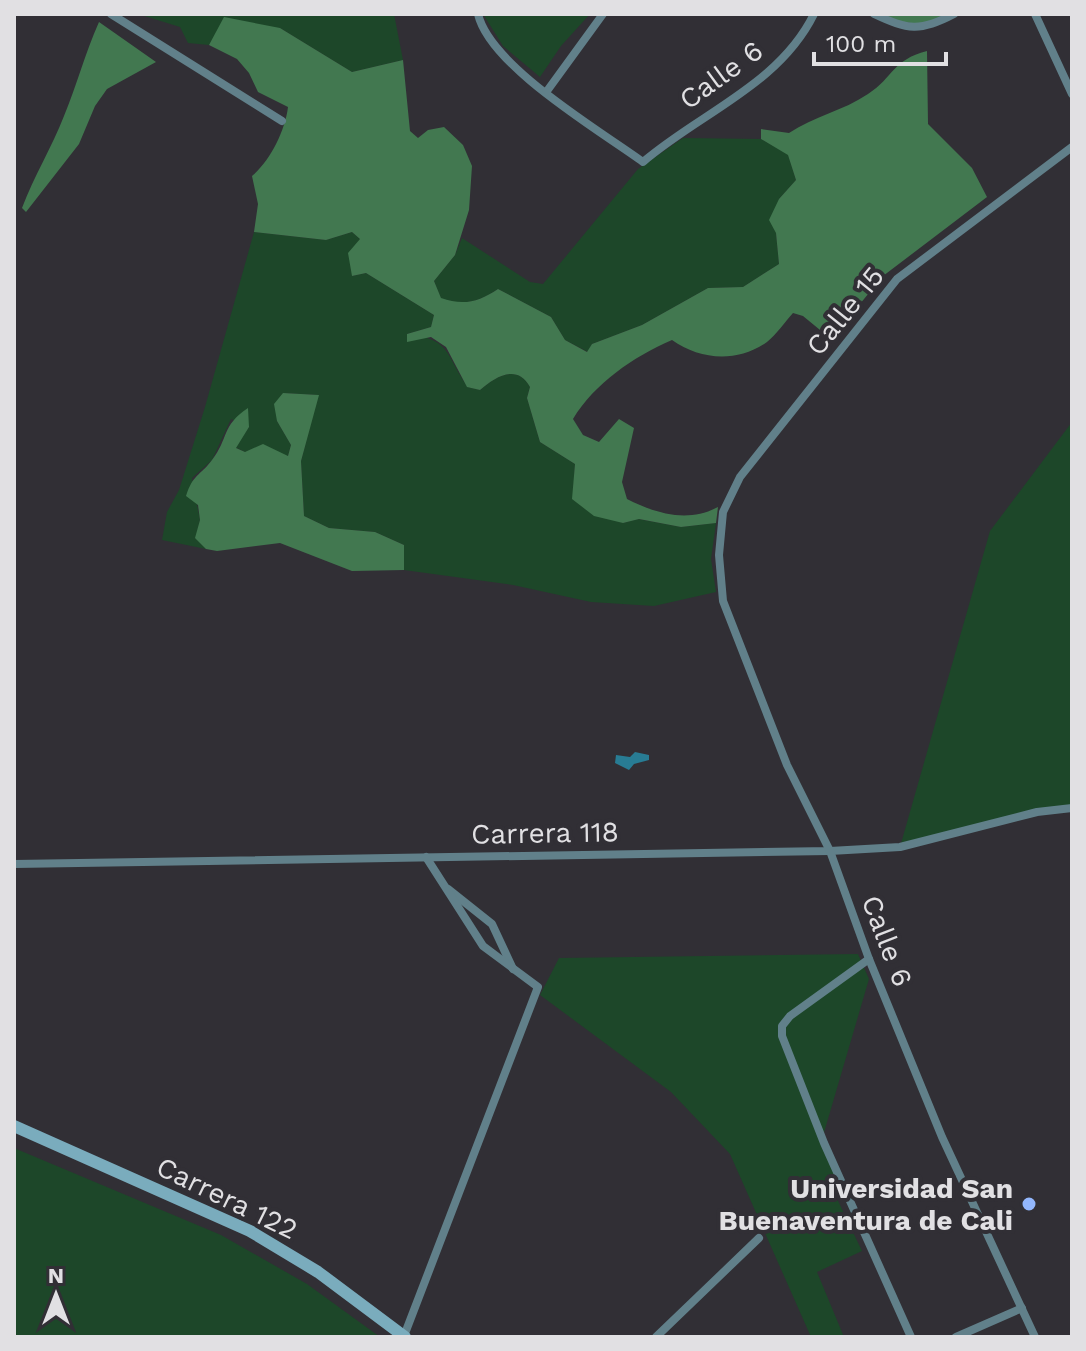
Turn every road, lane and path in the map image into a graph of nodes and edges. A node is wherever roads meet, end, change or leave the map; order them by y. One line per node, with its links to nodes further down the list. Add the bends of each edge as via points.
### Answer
1 (111, 14): 10 (street)
2 (478, 14): 8 (street, via 495,49)
3 (603, 14): 8 (street)
4 (814, 14): 8 (street, Calle 6, via 776,67 643,162)
5 (874, 14): 6 (street, via 913,28)
6 (954, 14)
7 (1035, 14): 9 (street)
8 (547, 91)
9 (1072, 94)
10 (282, 121)
11 (1072, 147): 12 (street, Calle 15, via 897,279 740,477 723,512)
12 (719, 555): 14 (street, Calle 6, via 723,601 737,641 787,765)
13 (1072, 808): 14 (street, Carrera 118, via 900,847)
14 (830, 851): 15 (street, Carrera 118); 18 (street, Calle 6)
15 (426, 857): 16 (street, Carrera 118); 17 (street)
16 (14, 864)
17 (442, 884): 19 (street, via 483,946); 19 (street, via 492,924)
18 (869, 959): 22 (street, Calle 6, via 942,1137); 25 (street, via 790,1016 782,1036)
19 (514, 970): 23 (street, via 538,987)
20 (14, 1126): 23 (street, Carrera 122, via 250,1231 318,1272)
21 (759, 1238): 24 (street)
22 (1022, 1308): 26 (street); 27 (street, Calle 6)
23 (405, 1336)
24 (656, 1337)
25 (911, 1337)
26 (956, 1337)
27 (1035, 1337)

